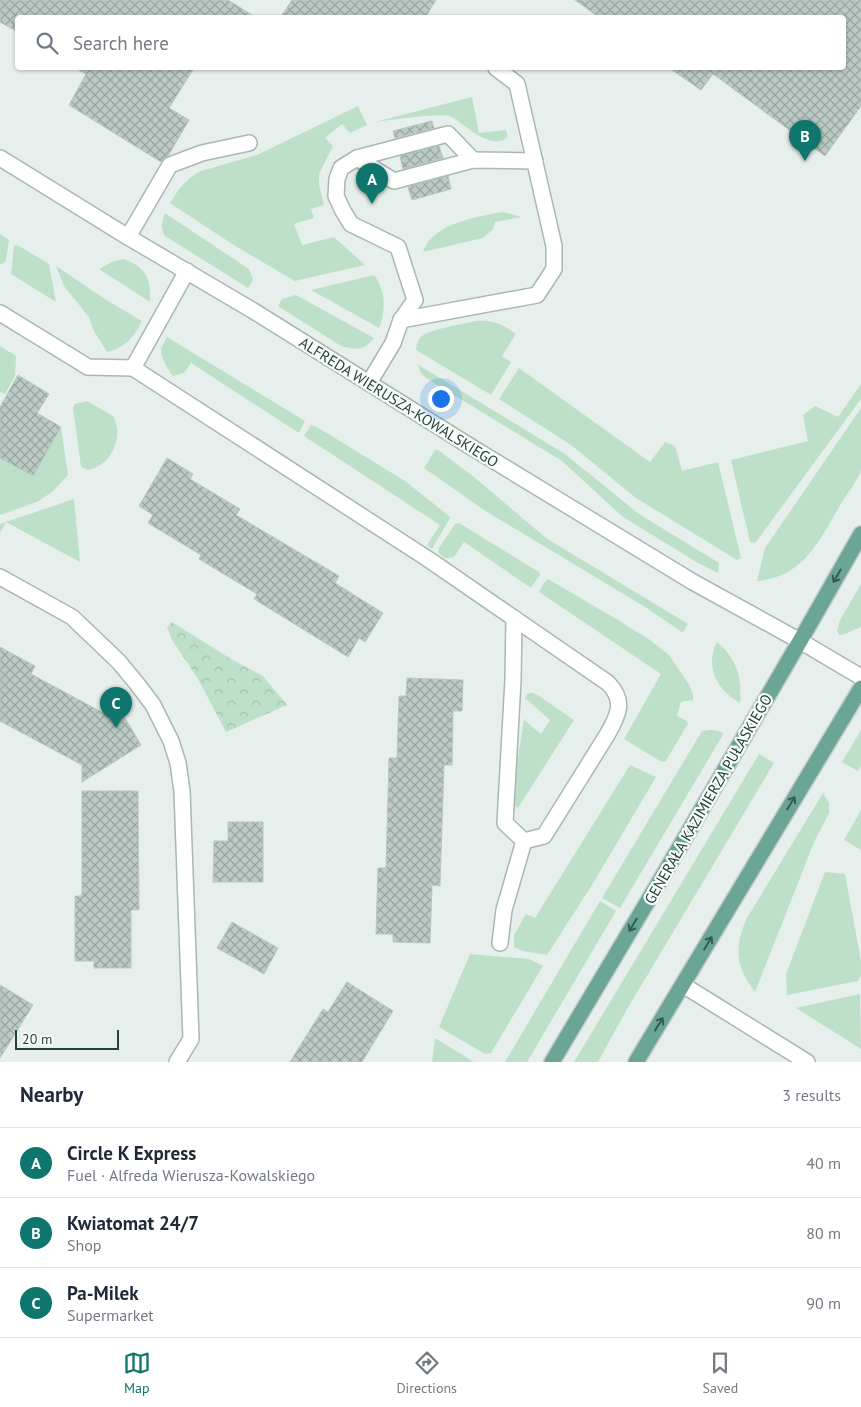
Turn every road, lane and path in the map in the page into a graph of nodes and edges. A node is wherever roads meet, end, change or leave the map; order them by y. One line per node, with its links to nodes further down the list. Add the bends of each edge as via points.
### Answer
1 (499, 70): 6 (street, via 517,84)
2 (249, 143): 7 (street, via 202,153 170,165)
3 (0, 158): 7 (street, ALFREDA WIERUSZA-KOWALSKIEGO)
4 (357, 158): 5 (street, via 394,181); 5 (street, via 448,134); 10 (street, via 341,168 336,196 351,224 398,247 415,300)
5 (473, 160): 6 (street)
6 (535, 162): 10 (street, via 554,246 554,269 537,295)
7 (128, 237): 8 (street, ALFREDA WIERUSZA-KOWALSKIEGO)
8 (187, 271): 11 (street); 12 (street, ALFREDA WIERUSZA-KOWALSKIEGO)
9 (0, 313): 11 (street, via 88,367)
10 (402, 320): 12 (street, via 393,343)
11 (134, 368): 15 (street)
12 (369, 383): 16 (street, ALFREDA WIERUSZA-KOWALSKIEGO, via 693,582)
13 (861, 534): 16 (main road, GENERAŁA KAZIMIERZA PUŁASKIEGO, one-way to 16)
14 (0, 577): 22 (street, via 72,617 138,685 153,705 171,741 182,791 192,1040)
15 (514, 618): 19 (street, via 505,824); 19 (street, via 608,683 615,690 619,705 612,728 544,836)
16 (800, 641): 17 (street, ALFREDA WIERUSZA-KOWALSKIEGO); 23 (main road, GENERAŁA KAZIMIERZA PUŁASKIEGO, one-way to 23)
17 (861, 677)
18 (861, 688): 21 (main road, one-way to 18)
19 (524, 841): 20 (street, via 504,910)
20 (500, 943)
21 (683, 985): 24 (main road, one-way to 21); 25 (street)
22 (178, 1062)
23 (552, 1062)
24 (636, 1062)
25 (807, 1062)

